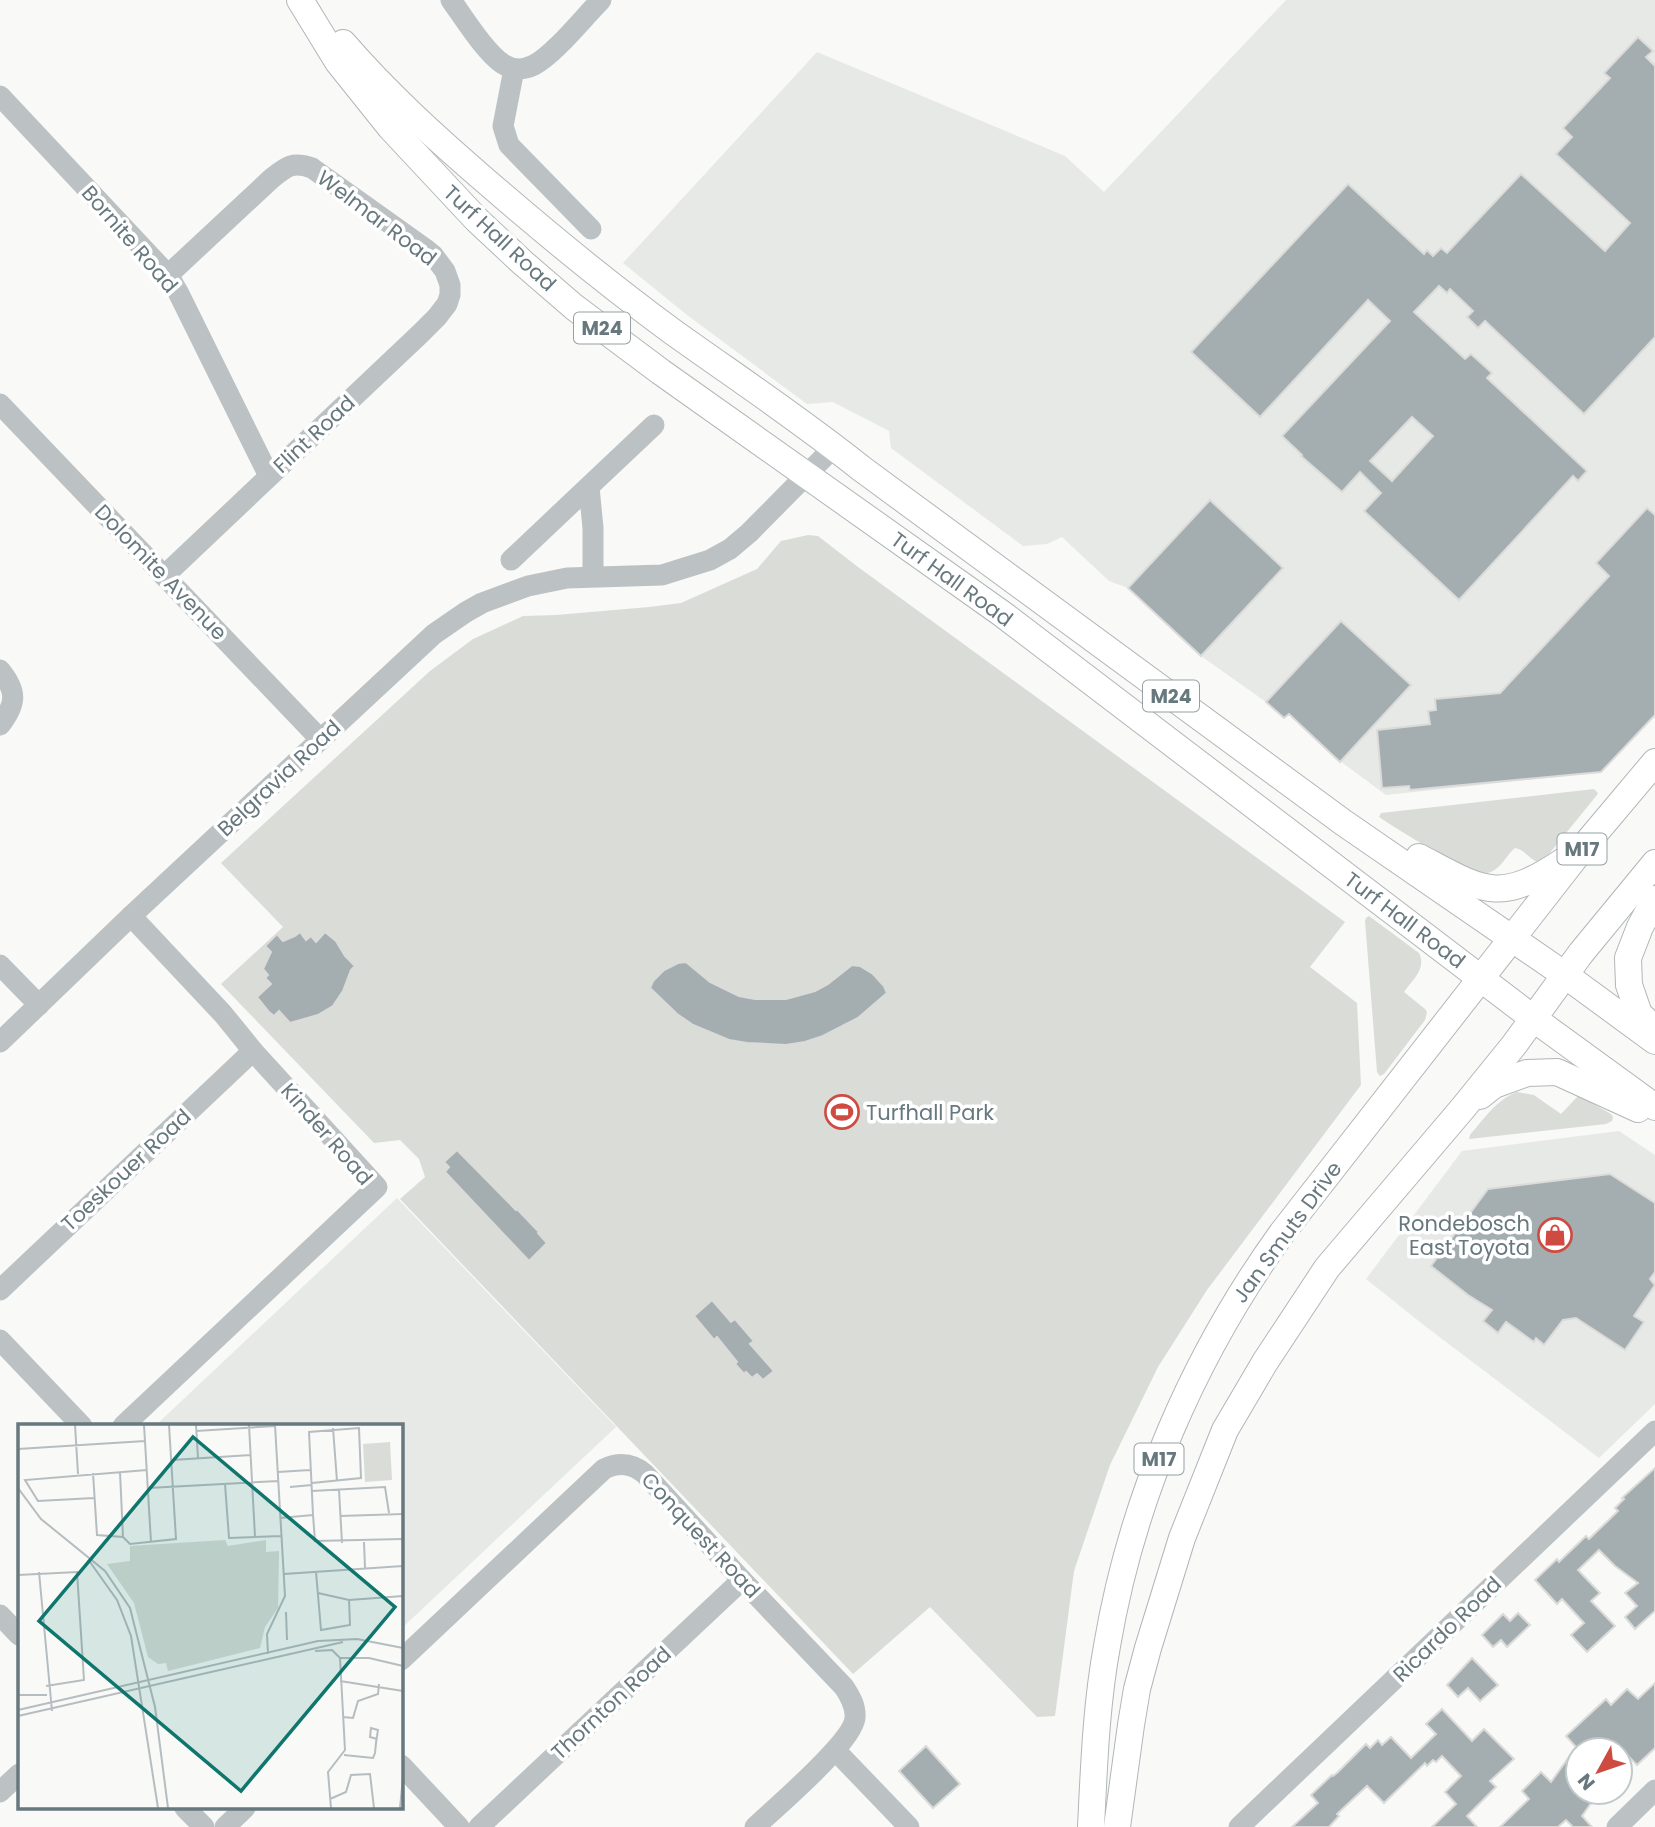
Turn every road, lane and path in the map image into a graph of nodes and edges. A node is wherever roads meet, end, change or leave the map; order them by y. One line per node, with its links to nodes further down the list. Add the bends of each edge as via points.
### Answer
1 (303, 0): 11 (main road, Turf Hall Road / M24, via 437,138 552,238); 13 (main road, Turf Hall Road / M24, via 338,62 382,117 523,263 640,357)
2 (451, 0): 4 (street, via 494,56)
3 (601, 0): 4 (street, via 543,58)
4 (514, 69): 6 (street, via 504,118 509,145)
5 (0, 96): 7 (street, Bornite Road)
6 (592, 229)
7 (168, 275): 8 (street, Welmar Road, via 271,179 296,164 312,169 427,250 445,271); 12 (street, Bornite Road)
8 (450, 285): 12 (street, Flint Road, via 447,304 438,317)
9 (0, 404): 16 (street, Dolomite Avenue)
10 (654, 425): 14 (street)
11 (834, 447): 13 (street, Belgravia Road); 22 (main road, Turf Hall Road / M24)
12 (269, 477): 16 (street, Flint Road)
13 (806, 477): 17 (street, Belgravia Road, via 749,533 710,560 662,575); 30 (main road, Turf Hall Road / M24, via 1001,614)
14 (589, 487): 15 (street); 17 (street)
15 (511, 560)
16 (164, 576): 20 (street, Dolomite Avenue)
17 (593, 576): 20 (street, Belgravia Road, via 528,586 466,612 434,634)
18 (0, 670): 19 (street, via 13,696)
19 (0, 725)
20 (321, 740): 26 (street, Belgravia Road)
21 (1655, 762): 23 (main road, Jan Smuts Drive / M17)
22 (1344, 823): 23 (main road, via 1484,888 1529,883); 27 (main road, Turf Hall Road / M24)
23 (1581, 850): 27 (main road, Jan Smuts Drive / M17)
24 (1655, 863): 29 (main road, M17)
25 (1655, 899): 33 (main road, via 1628,958 1629,985 1639,1014)
26 (131, 916): 31 (street, Belgravia Road); 36 (street, Kinder Road)
27 (1513, 939): 29 (main road, Turf Hall Road / M24); 30 (main road, Jan Smuts Drive / M17)
28 (0, 965): 31 (street)
29 (1565, 975): 32 (main road, M17); 34 (main road, Turf Hall Road / M24)
30 (1481, 978): 32 (main road, Turf Hall Road / M24); 62 (main road, Jan Smuts Drive / M17, via 1269,1251 1240,1294 1185,1398 1148,1488 1118,1590 1099,1696)
31 (39, 1005): 35 (street, Belgravia Road)
32 (1534, 1018): 37 (main road, Turf Hall Road / M24); 38 (main road, M17)
33 (1655, 1029)
34 (1655, 1041)
35 (0, 1042)
36 (253, 1051): 40 (street, Toeskouer Road); 43 (street, Kinder Road, via 377,1187)
37 (1655, 1107)
38 (1463, 1108): 39 (main road, via 1494,1085 1527,1073 1557,1072); 63 (main road, M17, via 1327,1268 1225,1430 1182,1538 1148,1648 1130,1725)
39 (1655, 1117)
40 (0, 1290)
41 (0, 1340): 42 (street)
42 (80, 1424)
43 (125, 1424)
44 (1655, 1431): 64 (street, Ricardo Road)
45 (742, 1580): 48 (street, Conquest Road, via 645,1474 634,1466 614,1465 596,1476); 49 (street, Conquest Road, via 853,1702 855,1719); 59 (street, Thornton Road)
46 (0, 1615): 47 (street)
47 (18, 1634)
48 (402, 1660)
49 (836, 1751): 60 (street, Conquest Road); 61 (street)
50 (402, 1766): 58 (street)
51 (18, 1775): 53 (street)
52 (1655, 1790): 65 (street)
53 (0, 1792)
54 (187, 1810): 56 (street)
55 (243, 1810): 57 (street)
56 (204, 1827)
57 (225, 1827)
58 (459, 1827)
59 (479, 1827)
60 (755, 1827)
61 (909, 1827)
62 (1091, 1827)
63 (1116, 1827)
64 (1239, 1827)
65 (1617, 1827)

